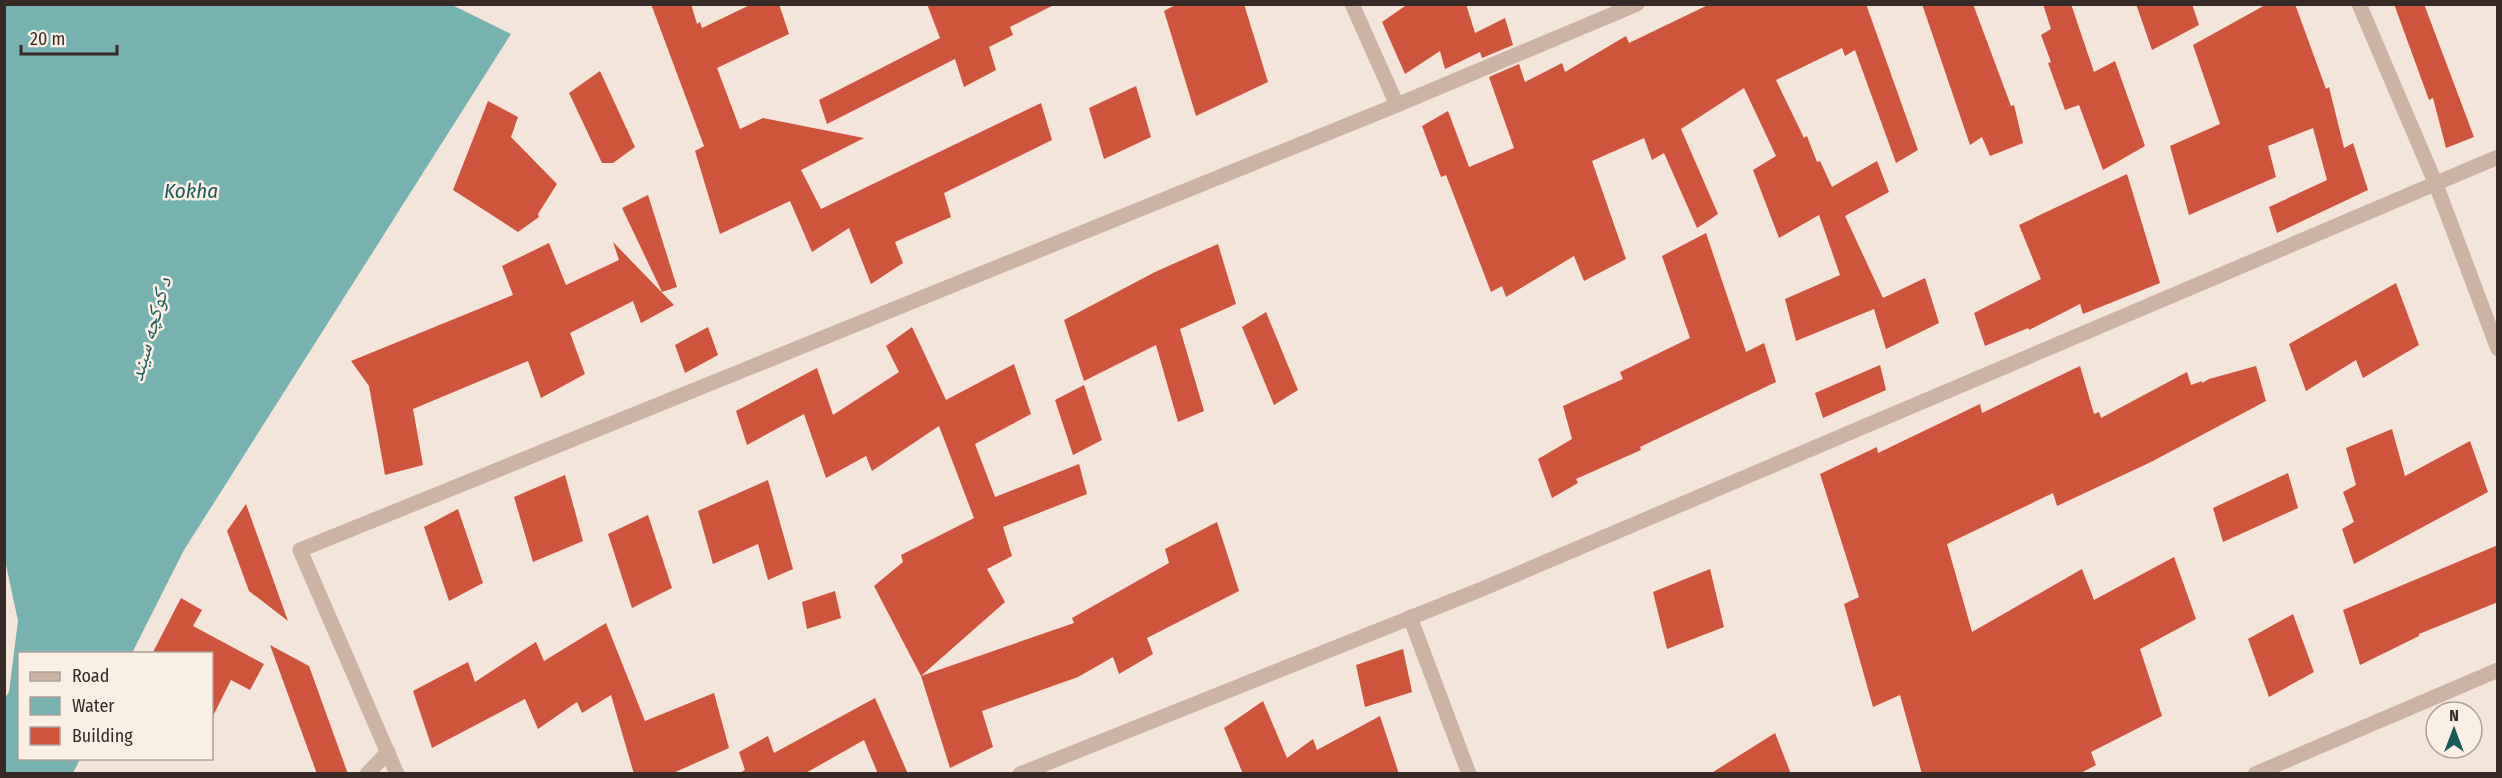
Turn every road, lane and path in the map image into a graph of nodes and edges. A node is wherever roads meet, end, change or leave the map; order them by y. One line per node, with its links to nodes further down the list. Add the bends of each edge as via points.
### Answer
1 (1352, 4): 4 (street)
2 (1637, 4): 4 (street)
3 (2359, 4): 6 (street)
4 (1397, 105): 10 (street, via 300,550)
5 (2498, 157): 6 (street)
6 (2435, 182): 7 (street); 8 (street)
7 (2498, 349)
8 (1410, 617): 13 (street); 14 (street)
9 (2498, 670): 15 (street)
10 (388, 752): 11 (street); 12 (street)
11 (367, 774)
12 (397, 774)
13 (1020, 774)
14 (1469, 774)
15 (2255, 774)

